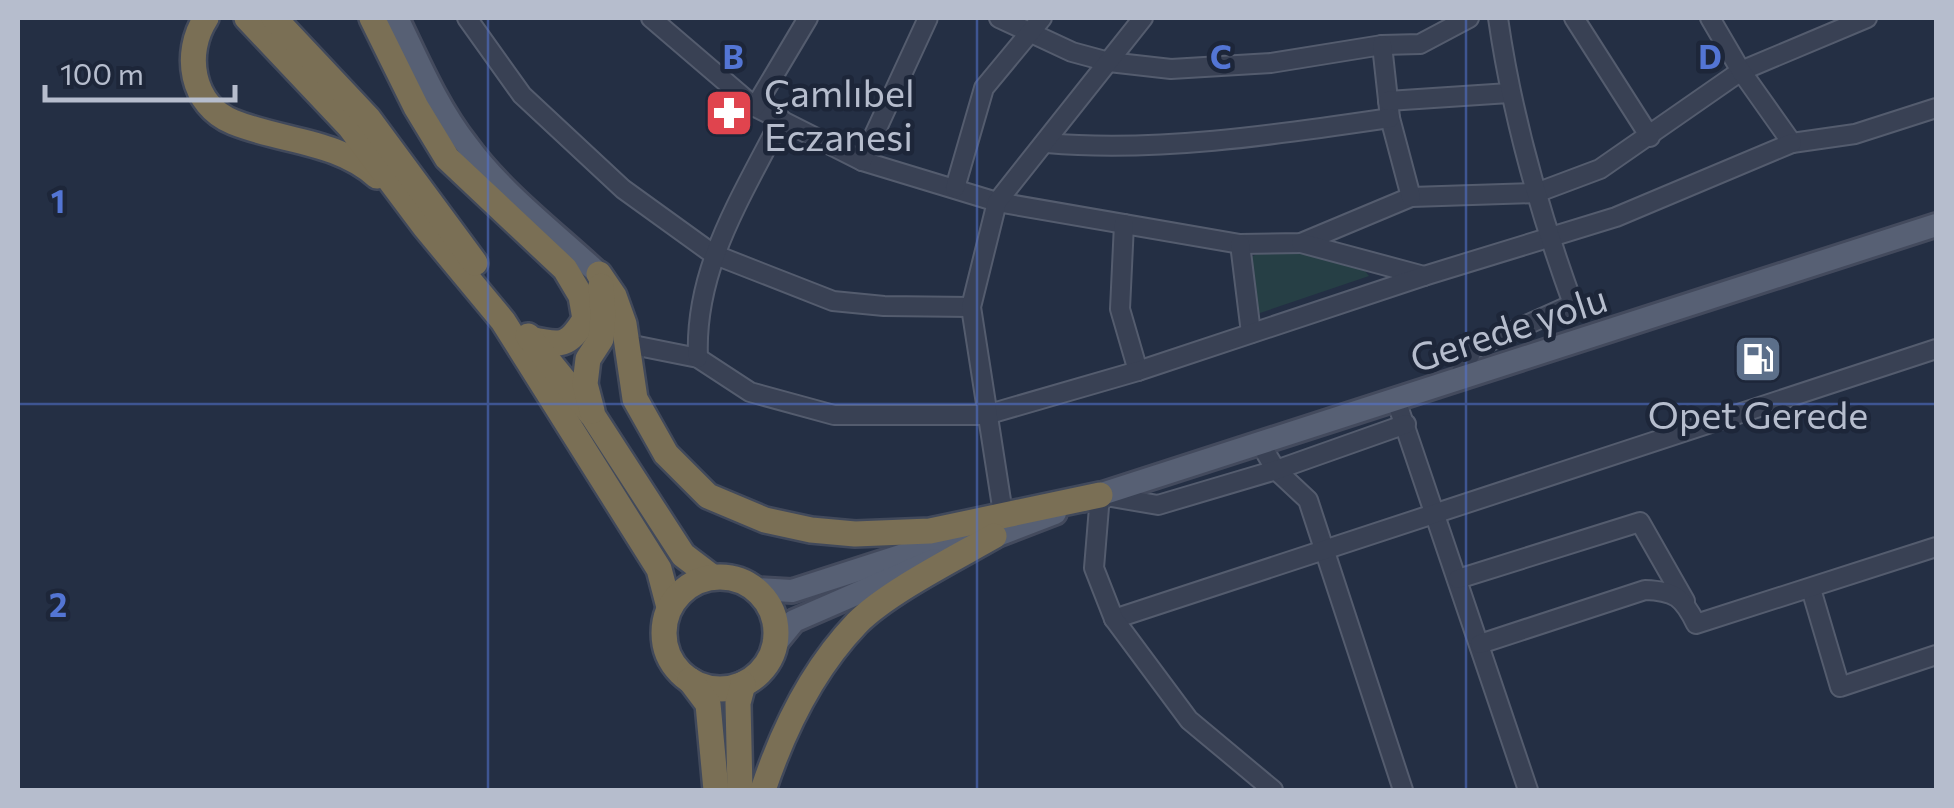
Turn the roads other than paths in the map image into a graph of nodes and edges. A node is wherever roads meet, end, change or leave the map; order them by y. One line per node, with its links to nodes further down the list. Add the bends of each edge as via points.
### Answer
1 (206, 18): 43 (highway, via 192,68 209,104 230,121 361,162 380,178 472,305)
2 (247, 18): 43 (highway, via 350,127)
3 (274, 18): 45 (highway, via 368,118)
4 (372, 18): 45 (highway, via 447,158 565,270 581,296 585,319 574,336 557,345)
5 (396, 18): 40 (main road, via 468,147)
6 (467, 18): 39 (street, via 522,96 624,189)
7 (808, 18): 22 (street)
8 (928, 18): 29 (street)
9 (999, 18): 17 (street)
10 (1143, 18): 19 (street)
11 (1469, 18): 18 (street, via 1420,44)
12 (1498, 18): 21 (street)
13 (1574, 18): 26 (street)
14 (1710, 18): 20 (street)
15 (1867, 18): 20 (street)
16 (662, 22): 22 (street)
17 (1036, 25): 19 (street, via 1072,52); 30 (street, via 984,88)
18 (1382, 45): 19 (street, via 1271,63 1187,68); 24 (street)
19 (1109, 62): 27 (street)
20 (1741, 71): 26 (street); 28 (street)
21 (1508, 93): 24 (street); 31 (street)
22 (755, 107): 25 (street)
23 (1936, 108): 28 (street, via 1854,134)
24 (1389, 110): 27 (street, via 1266,136); 32 (street)
25 (781, 120): 29 (street); 39 (street)
26 (1650, 137): 31 (street, via 1600,169)
27 (1047, 143): 33 (street)
28 (1792, 143): 36 (street, via 1616,217)
29 (862, 161): 30 (street)
30 (955, 188): 33 (street)
31 (1536, 193): 32 (street); 36 (street)
32 (1411, 197): 37 (street)
33 (997, 202): 34 (street); 42 (street)
34 (1124, 224): 38 (street); 49 (street, via 1120,309)
35 (1936, 225): 50 (main road, Gerede yolu)
36 (1548, 238): 41 (street); 50 (street, via 1573,304 1473,349)
37 (1301, 243): 38 (street); 41 (street)
38 (1240, 244): 44 (street)
39 (712, 254): 42 (street, via 833,300); 48 (street, via 696,322)
40 (599, 274): 46 (highway, via 614,296); 53 (highway, via 601,339 588,359 585,384)
41 (1424, 276): 44 (street)
42 (971, 306): 52 (street)
43 (502, 321): 67 (highway, via 660,569)
44 (1251, 332): 49 (street)
45 (530, 339): 53 (highway)
46 (628, 344): 48 (street); 59 (highway, via 635,399 666,454 708,496 811,530)
47 (1936, 349): 58 (street)
48 (698, 358): 52 (street, via 750,392 834,416)
49 (1138, 371): 52 (street)
50 (1457, 380): 51 (main road, Gerede yolu)
51 (1396, 400): 54 (street); 55 (main road, Gerede yolu)
52 (986, 414): 59 (street)
53 (593, 416): 62 (highway, via 683,555)
54 (1406, 424): 56 (street); 58 (street)
55 (1261, 445): 56 (street); 57 (main road, Gerede yolu)
56 (1276, 470): 57 (street, via 1158,505); 61 (street, via 1308,500)
57 (1100, 495): 59 (highway); 68 (street, via 1094,568)
58 (1436, 513): 61 (street); 63 (street)
59 (1002, 526): 65 (main road, via 792,591); 69 (main road, via 794,620); 76 (highway, via 858,622 810,683)
60 (1936, 547): 64 (street)
61 (1324, 550): 68 (street); 78 (street)
62 (712, 577): 65 (highway); 67 (highway, via 694,582)
63 (1458, 580): 66 (street, via 1640,522); 70 (street)
64 (1811, 588): 66 (street, via 1696,624); 71 (street, via 1840,687)
65 (756, 590): 69 (highway, via 773,614)
66 (1685, 602): 70 (street, via 1644,590)
67 (669, 608): 72 (highway, via 668,656)
68 (1114, 619): 77 (street, via 1189,720)
69 (776, 643): 73 (highway, via 770,660)
70 (1480, 644): 79 (street)
71 (1936, 655)
72 (690, 680): 73 (highway, via 707,688); 74 (highway, via 708,704)
73 (743, 684): 75 (highway)
74 (716, 790)
75 (740, 790)
76 (763, 790)
77 (1273, 790)
78 (1403, 790)
79 (1528, 790)

